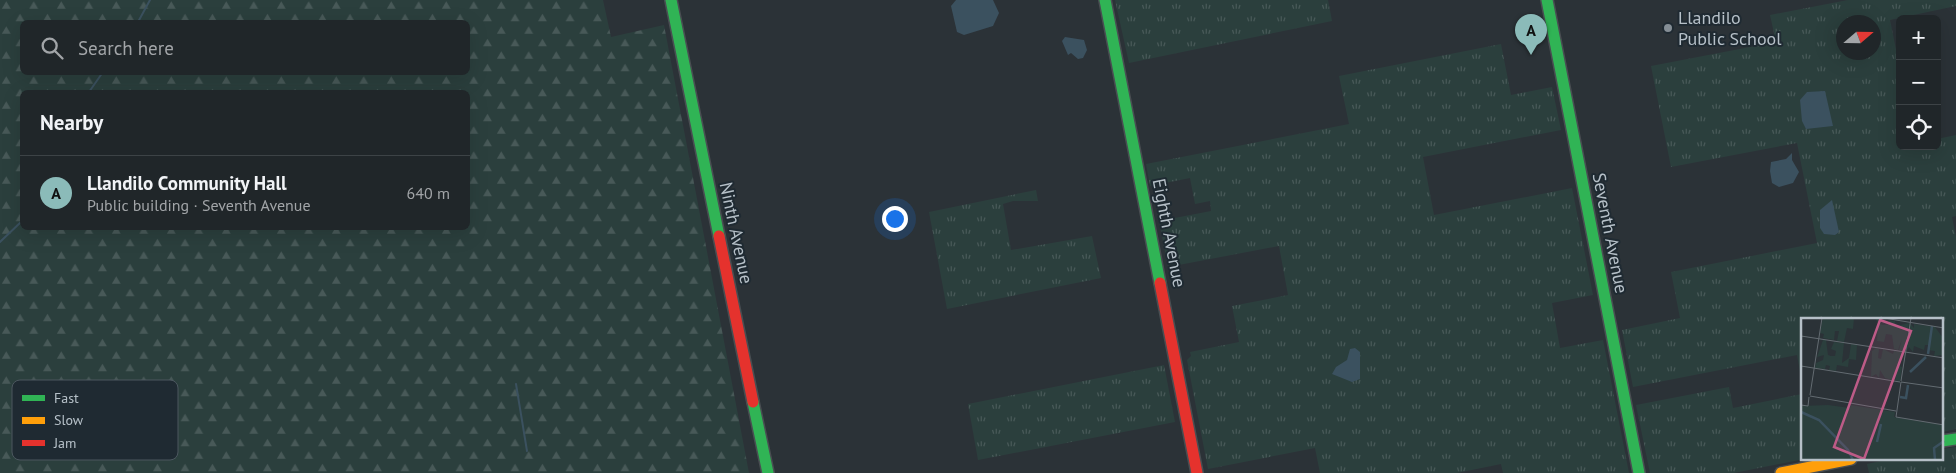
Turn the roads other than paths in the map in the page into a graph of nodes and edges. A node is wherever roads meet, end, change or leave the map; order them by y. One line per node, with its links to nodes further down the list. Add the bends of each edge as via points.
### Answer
1 (671, 0): 5 (street, Ninth Avenue)
2 (1105, 0): 6 (street, Eighth Avenue)
3 (1547, 0): 7 (street, Seventh Avenue)
4 (1846, 460): 8 (street)
5 (768, 473)
6 (1198, 473)
7 (1639, 473)
8 (1781, 473)

